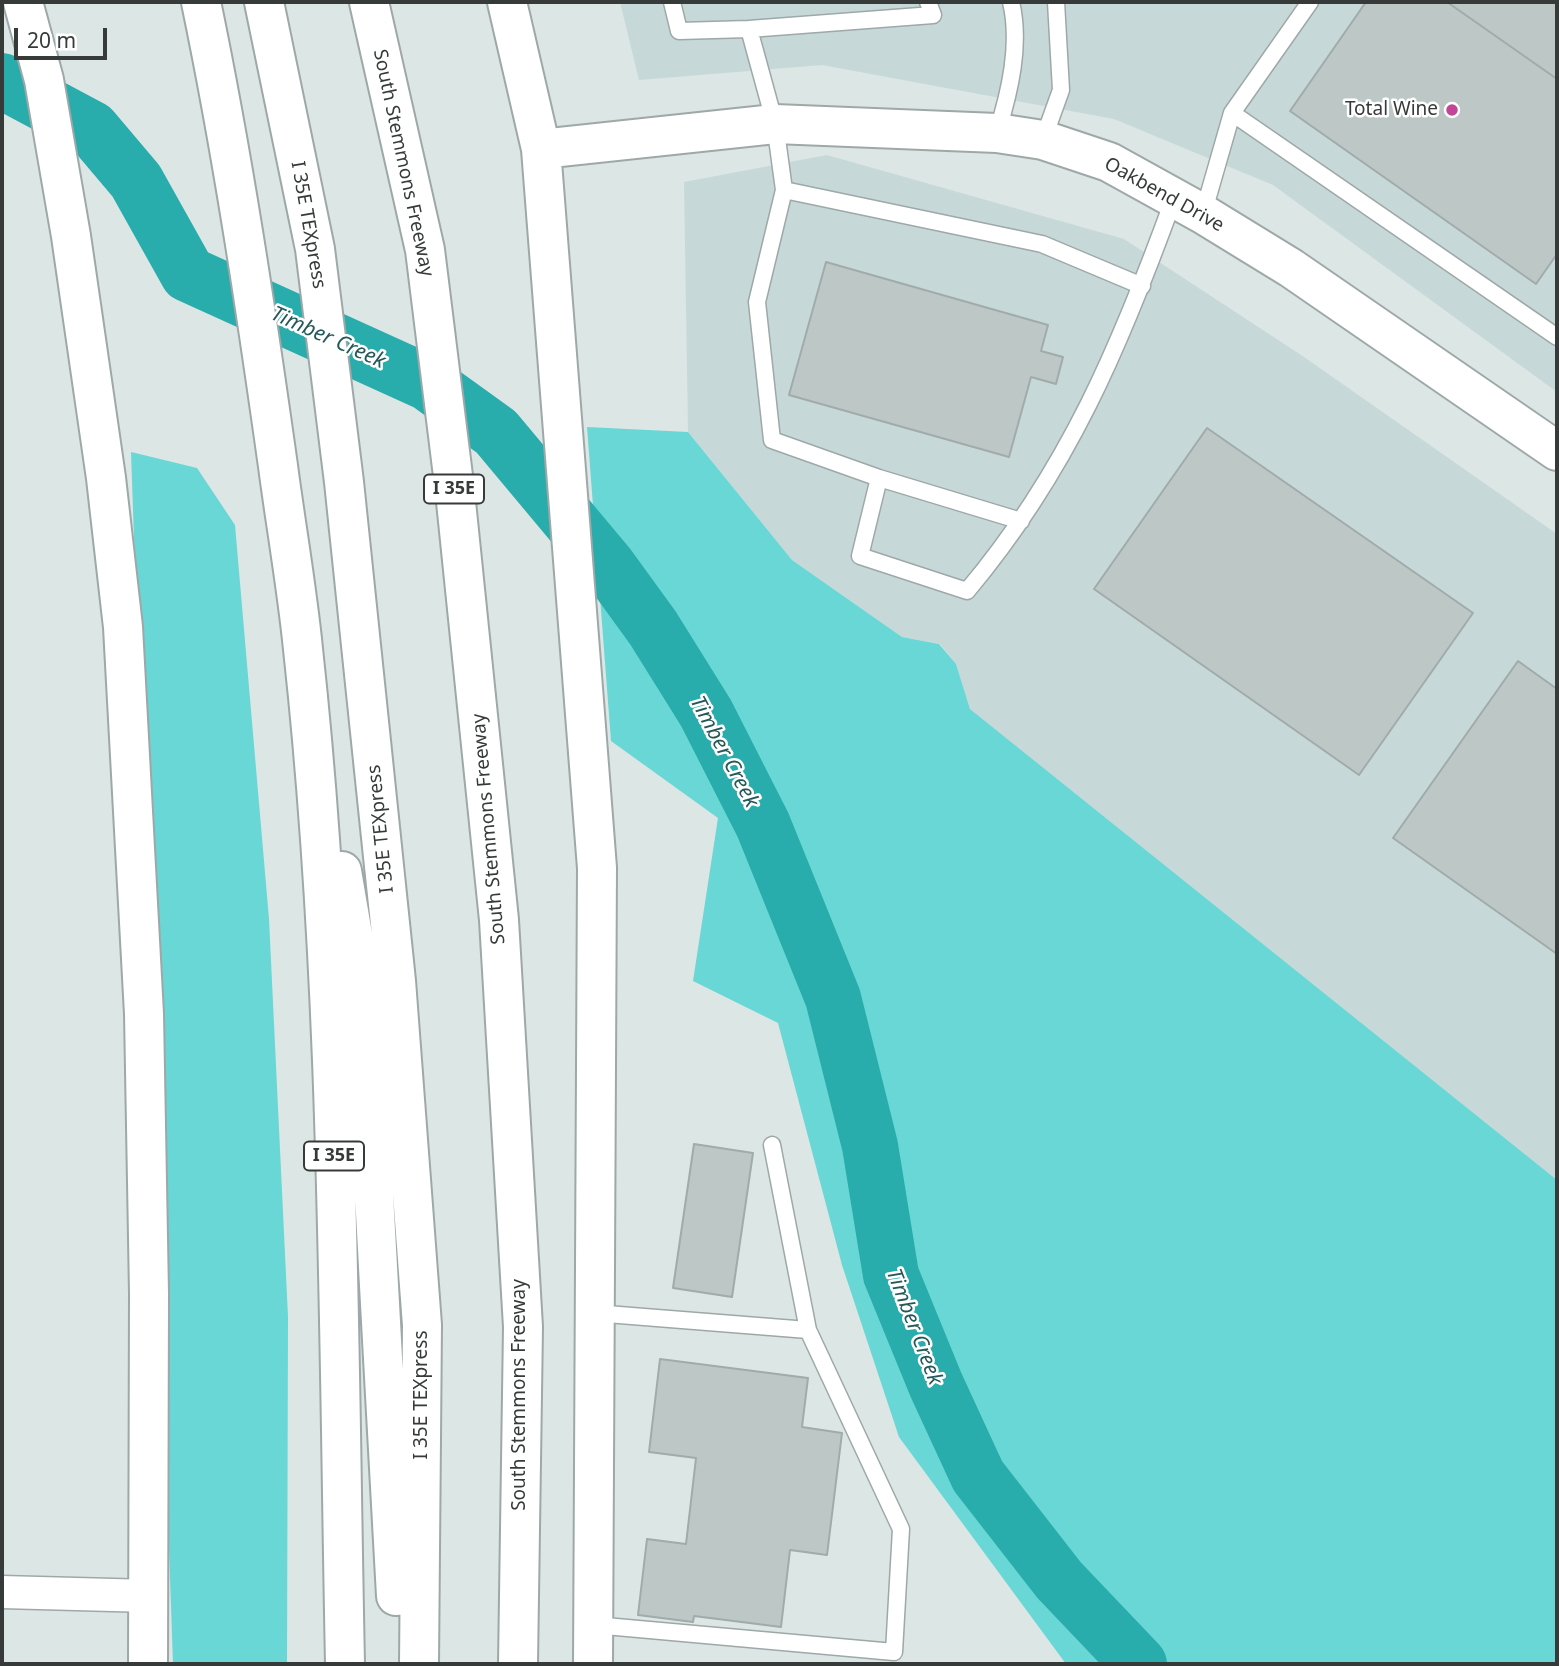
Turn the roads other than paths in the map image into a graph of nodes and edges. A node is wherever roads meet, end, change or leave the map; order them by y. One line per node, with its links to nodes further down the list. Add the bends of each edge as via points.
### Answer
1 (23, 2): 35 (main road, via 44,80 71,236 123,627 144,1014)
2 (185, 2): 16 (main road)
3 (201, 2): 16 (main road, I 35E)
4 (264, 2): 23 (main road, I 35E TEXpress)
5 (281, 2): 23 (main road)
6 (369, 2): 24 (main road, South Stemmons Freeway / I 35E)
7 (394, 2): 24 (main road)
8 (507, 2): 20 (main road)
9 (672, 2): 14 (lane, via 679,31)
10 (929, 2): 14 (lane, via 933,15)
11 (1011, 2): 18 (lane, via 1017,27)
12 (1056, 2): 19 (lane, via 1060,90)
13 (1310, 2): 15 (lane)
14 (749, 29): 17 (lane)
15 (1232, 113): 22 (lane); 26 (lane)
16 (224, 115): 30 (main road, I 35E)
17 (775, 124): 18 (main road, Oakbend Drive); 20 (main road, Oakbend Drive); 21 (lane)
18 (998, 133): 19 (main road, Oakbend Drive)
19 (1043, 140): 22 (main road, Oakbend Drive, via 1109,162)
20 (541, 149): 32 (main road, via 597,869)
21 (784, 190): 25 (lane, via 1042,244); 28 (lane, via 757,302 772,440)
22 (1188, 206): 25 (lane); 27 (main road, Oakbend Drive, via 1291,268)
23 (315, 249): 40 (main road, I 35E TEXpress, via 374,754 422,1325)
24 (425, 250): 41 (main road, South Stemmons Freeway / I 35E, via 499,920 523,1327)
25 (1142, 286): 29 (lane, via 1085,418)
26 (1557, 337)
27 (1557, 451)
28 (880, 478): 29 (lane); 29 (lane, via 860,556 967,591)
29 (1021, 521)
30 (303, 648): 38 (main road, I 35E, via 323,909 333,1141); 39 (main road, via 363,993)
31 (772, 1146): 33 (lane)
32 (594, 1313): 33 (lane); 36 (main road)
33 (807, 1330): 36 (lane, via 901,1529 894,1652)
34 (10, 1592): 35 (street)
35 (150, 1596): 37 (main road)
36 (593, 1625): 42 (main road)
37 (148, 1664)
38 (345, 1664)
39 (400, 1664)
40 (419, 1664)
41 (518, 1664)
42 (593, 1664)

